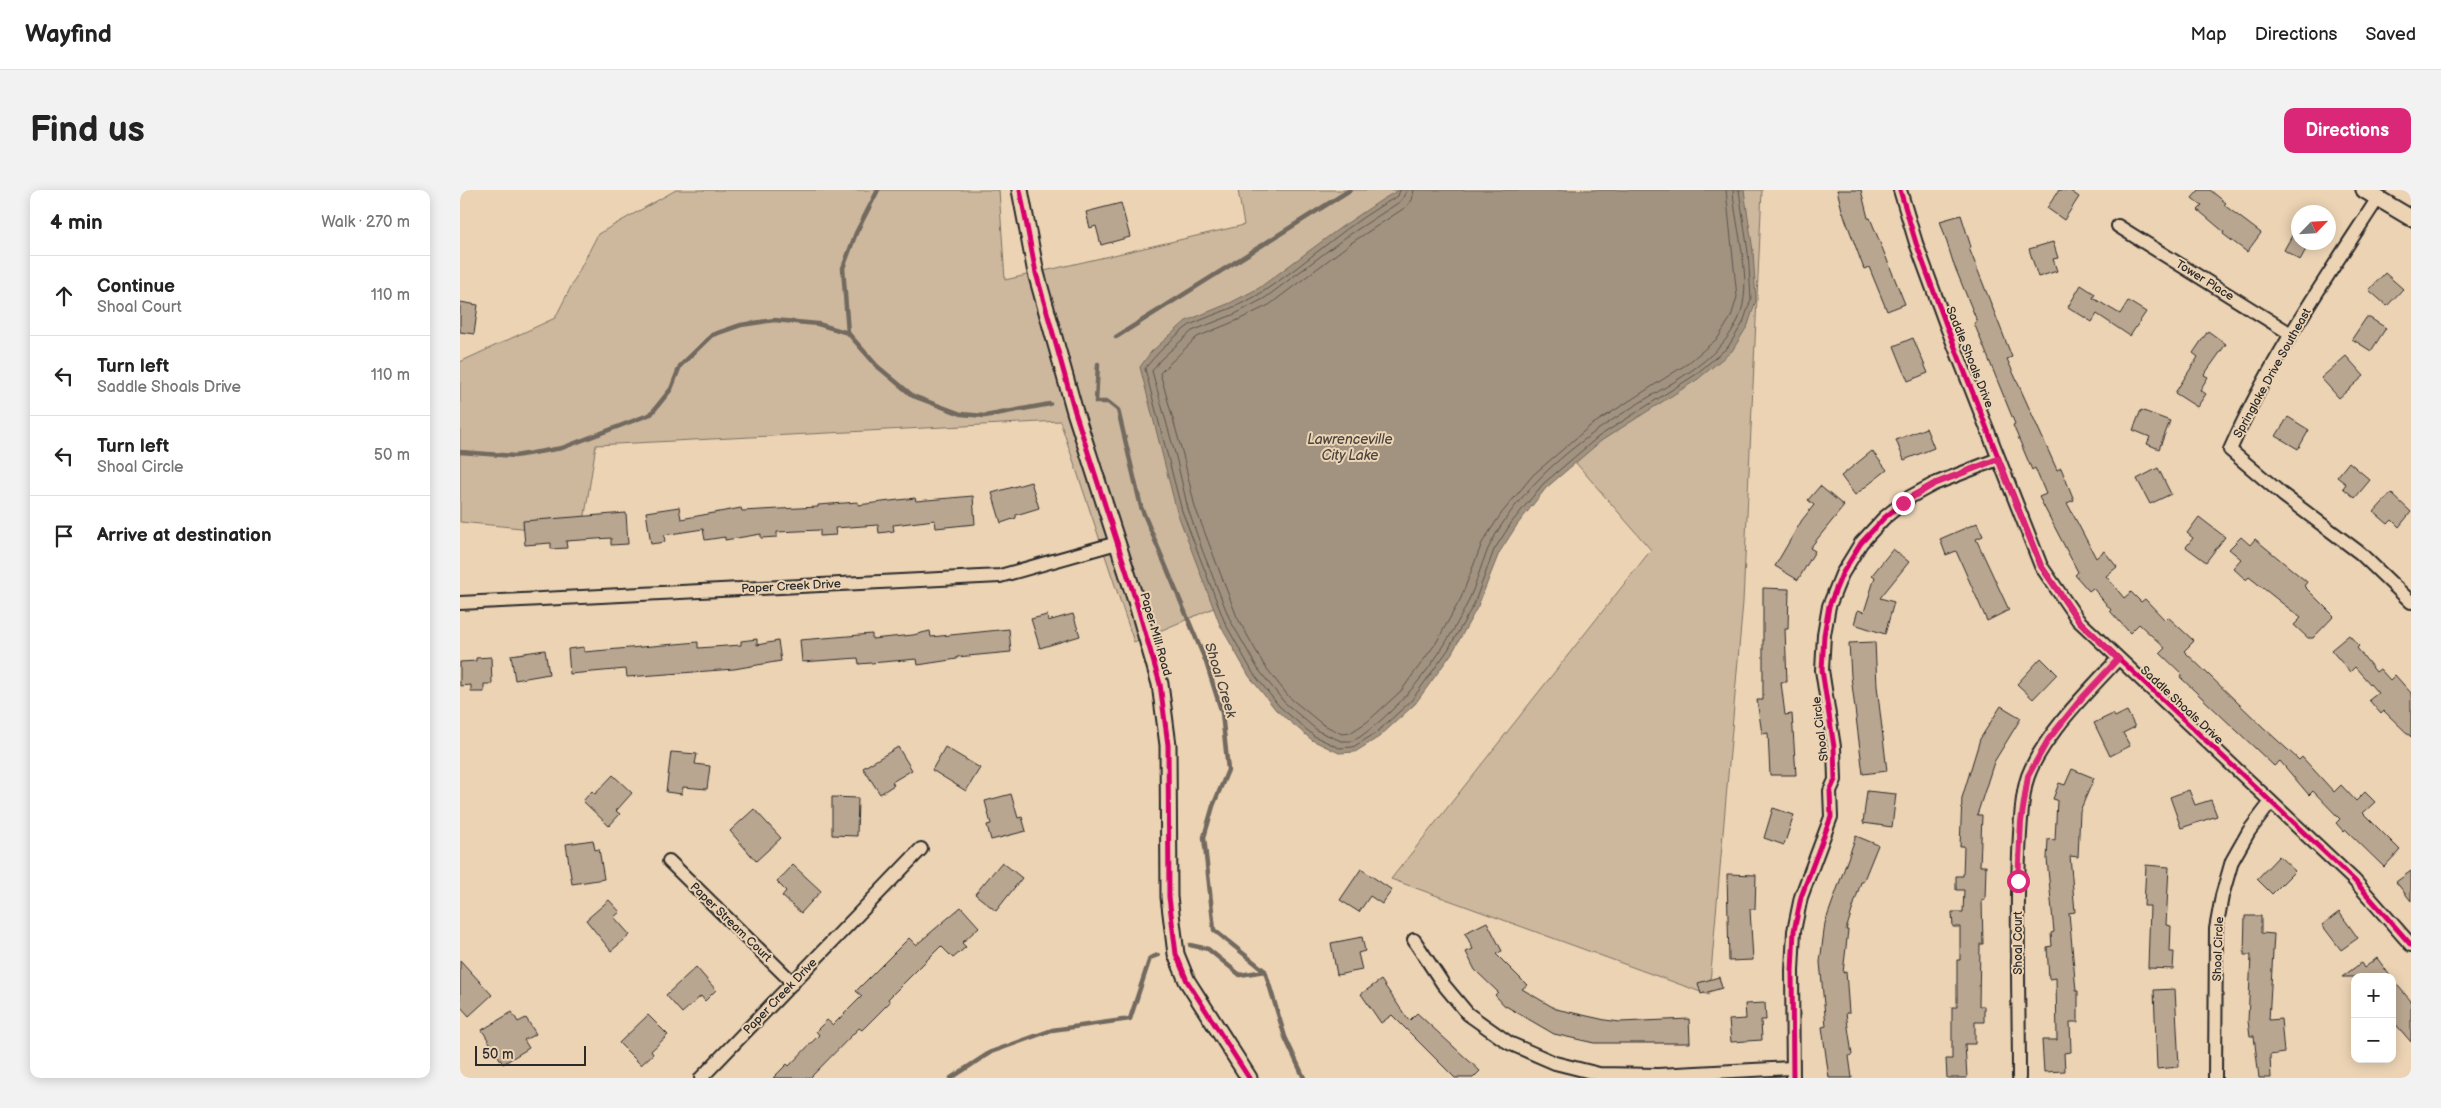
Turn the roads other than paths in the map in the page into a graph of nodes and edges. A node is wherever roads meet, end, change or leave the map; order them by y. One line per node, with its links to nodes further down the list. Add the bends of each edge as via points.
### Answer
1 (1020, 190): 8 (street, Paper Mill Road, via 1036,273 1075,412)
2 (1900, 190): 7 (street, Saddle Shoals Drive, via 1922,260)
3 (2371, 194): 4 (street); 6 (street, Springlake Drive Southeast)
4 (2411, 218)
5 (2118, 226): 6 (street, Tower Place)
6 (2291, 334): 9 (street, Springlake Drive Southeast, via 2230,450 2360,553)
7 (1998, 459): 11 (street, Saddle Shoals Drive, via 2041,566 2078,620); 18 (street, Shoal Circle, via 1934,484 1910,497 1884,518 1861,542 1842,574 1829,606 1822,670 1834,748 1835,780 1830,791 1831,817 1801,897 1794,931)
8 (1117, 543): 10 (street, Paper Creek Drive, via 1000,576); 20 (street, Paper Mill Road, via 1160,684 1168,745 1169,897 1176,954 1187,981)
9 (2411, 602)
10 (460, 603)
11 (2118, 659): 12 (street, Saddle Shoals Drive); 21 (street, Shoal Court, via 2048,740 2028,776 2021,822 2018,881)
12 (2271, 802): 16 (street, Saddle Shoals Drive, via 2356,882); 22 (street, Shoal Circle, via 2232,861 2222,896 2216,929)
13 (921, 849): 17 (street, Paper Creek Drive)
14 (669, 861): 17 (street, Paper Stream Court)
15 (1414, 940): 18 (street, via 1443,984 1468,1014 1509,1042 1555,1063 1600,1074)
16 (2411, 945)
17 (793, 983): 19 (street, Paper Creek Drive)
18 (1793, 1073)
19 (701, 1078)
20 (1249, 1078)
21 (2019, 1078)
22 (2215, 1078)

